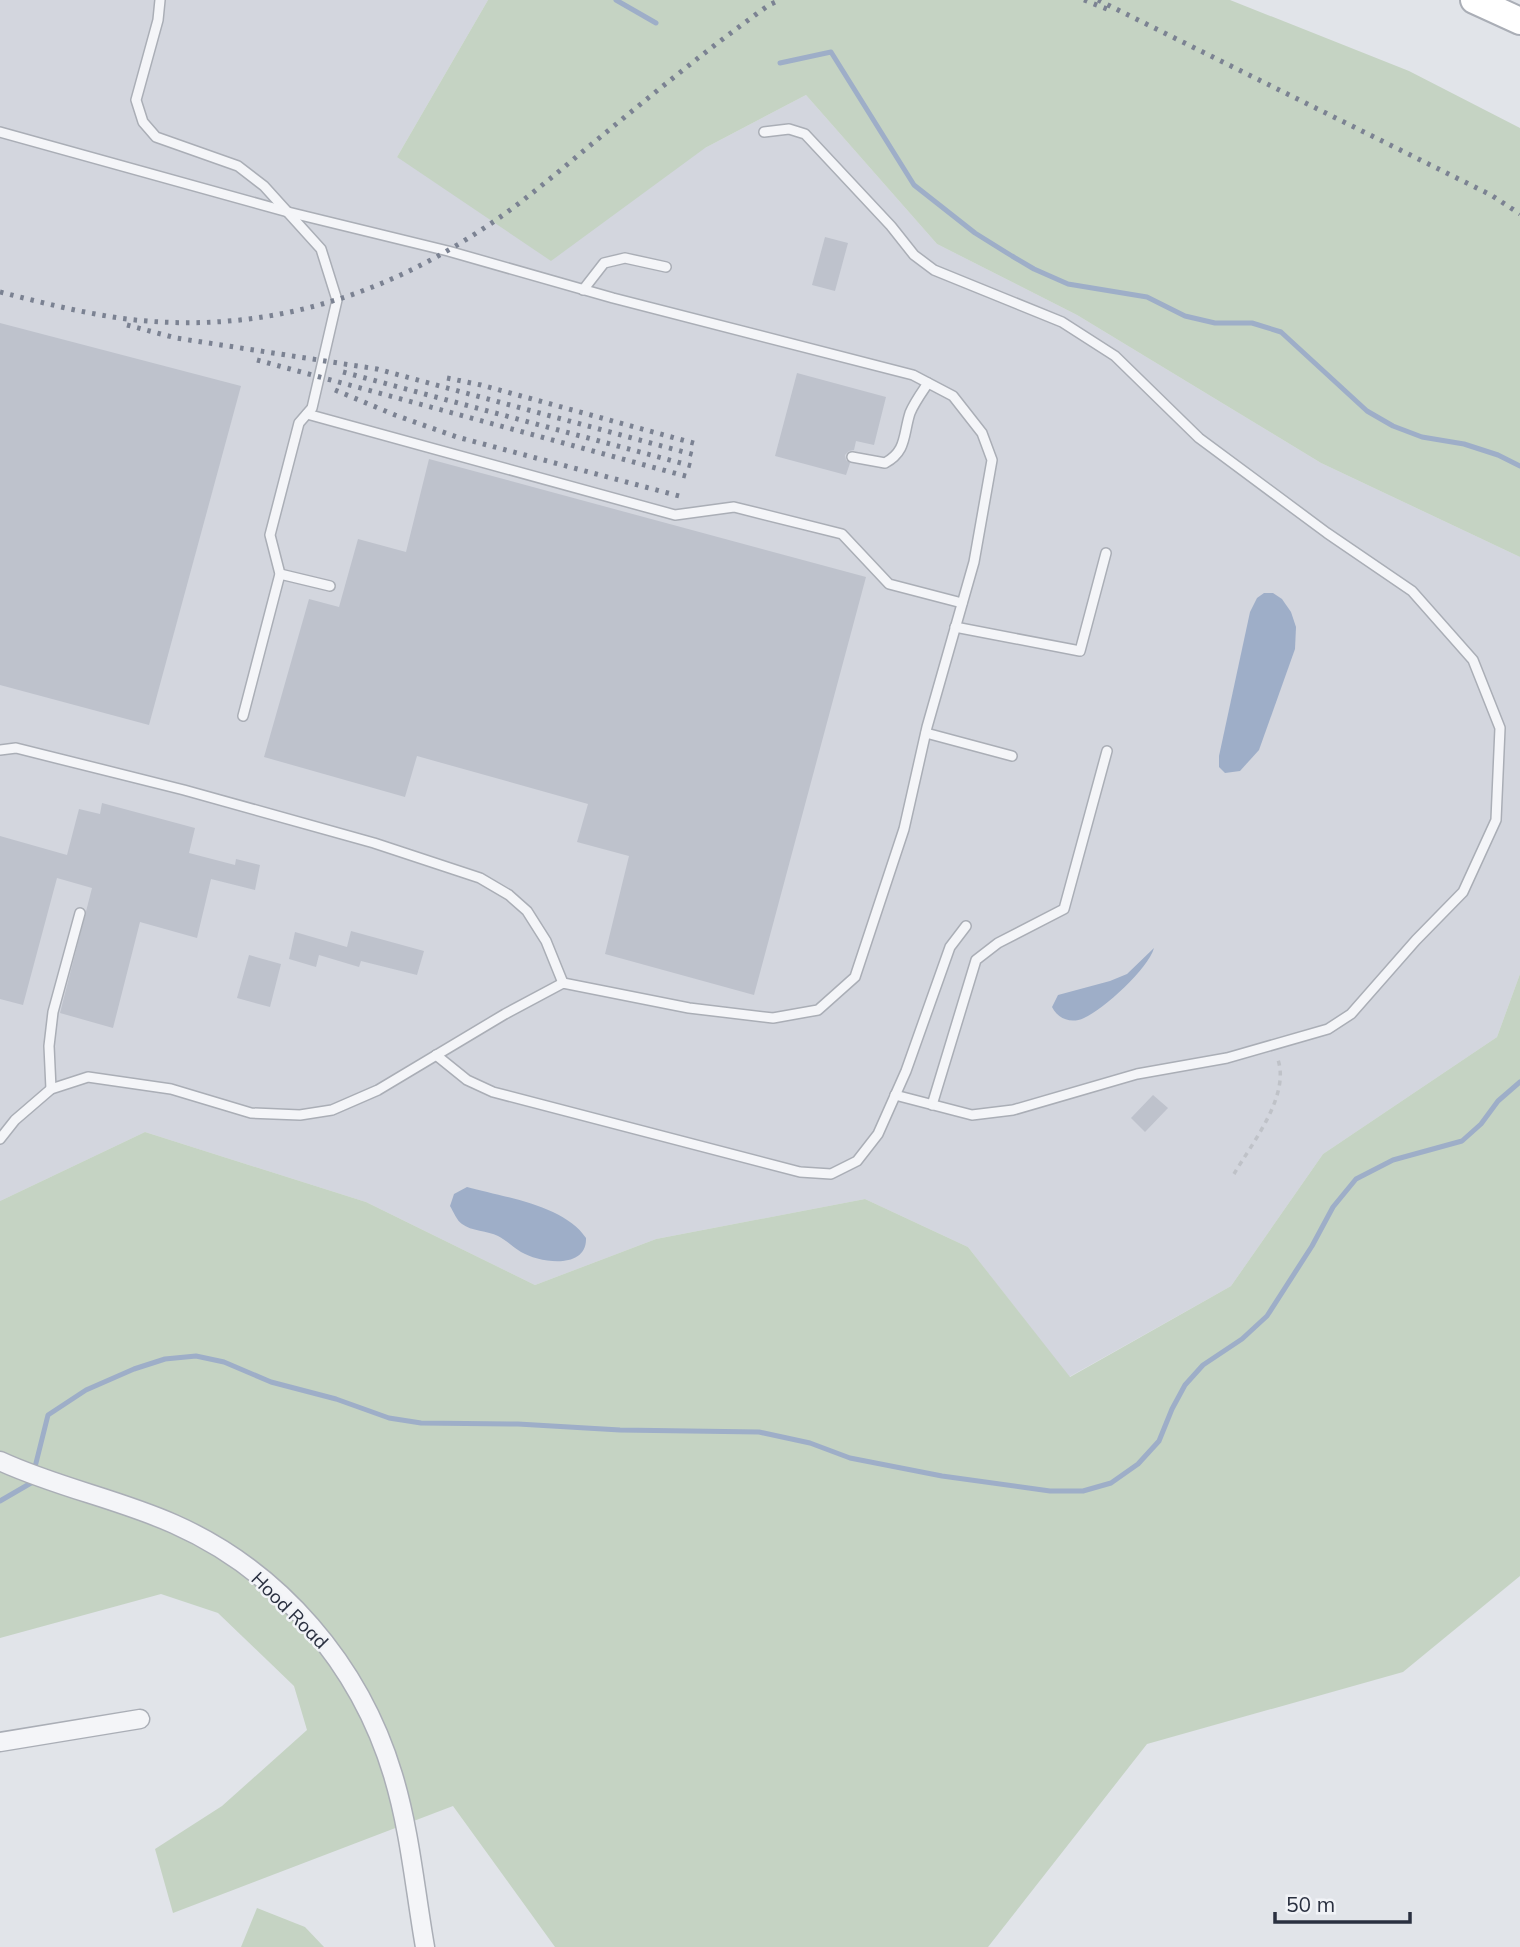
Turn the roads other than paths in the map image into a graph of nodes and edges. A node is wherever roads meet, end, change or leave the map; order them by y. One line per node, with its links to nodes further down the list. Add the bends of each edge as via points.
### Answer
1 (160, 0): 6 (lane, via 136,100 143,122 156,137 238,166)
2 (1474, 0): 3 (main road)
3 (1520, 21)
4 (0, 132): 6 (lane)
5 (764, 132): 28 (lane, via 789,129 805,134 914,255 934,270 1062,322 1115,356 1199,438 1412,591 1473,660 1500,728 1496,820 1462,892 1351,1014 1328,1030 1227,1058 1137,1074 1013,1110 972,1115)
6 (288, 212): 8 (lane); 10 (lane, via 321,249 337,300)
7 (666, 267): 8 (lane, via 625,258 604,263)
8 (583, 290): 9 (lane, via 913,375)
9 (928, 383): 11 (lane, via 911,411 895,457 885,463); 15 (lane, via 953,396 982,433 992,460)
10 (307, 414): 13 (lane, via 299,423 270,535); 15 (lane, via 675,515 734,507 842,534 889,584)
11 (852, 457)
12 (1106, 554): 16 (lane, via 1080,651)
13 (280, 574): 14 (lane); 17 (lane)
14 (330, 586)
15 (962, 603): 16 (lane)
16 (955, 627): 18 (lane)
17 (243, 716)
18 (926, 733): 21 (lane); 24 (lane, via 904,829 855,977 818,1010 773,1018 689,1008)
19 (0, 750): 24 (lane, via 27,750 184,790 480,878 527,911)
20 (1107, 751): 28 (lane, via 1064,909 998,943 976,960)
21 (1012, 756)
22 (80, 913): 26 (lane, via 53,1012)
23 (966, 926): 27 (lane, via 950,947)
24 (563, 983): 25 (lane)
25 (436, 1055): 26 (lane, via 378,1090 332,1110 300,1115 251,1113 171,1089 88,1077); 27 (lane, via 467,1080 493,1092 800,1172 831,1174 857,1161 878,1134)
26 (51, 1089): 29 (lane)
27 (895, 1095): 28 (lane)
28 (932, 1105)
29 (0, 1139)
30 (7, 1464): 33 (street, Hood Road, via 149,1514 210,1543 245,1565 309,1623 337,1659 372,1720 394,1777)
31 (140, 1719): 32 (street)
32 (0, 1742)
33 (425, 1947)

